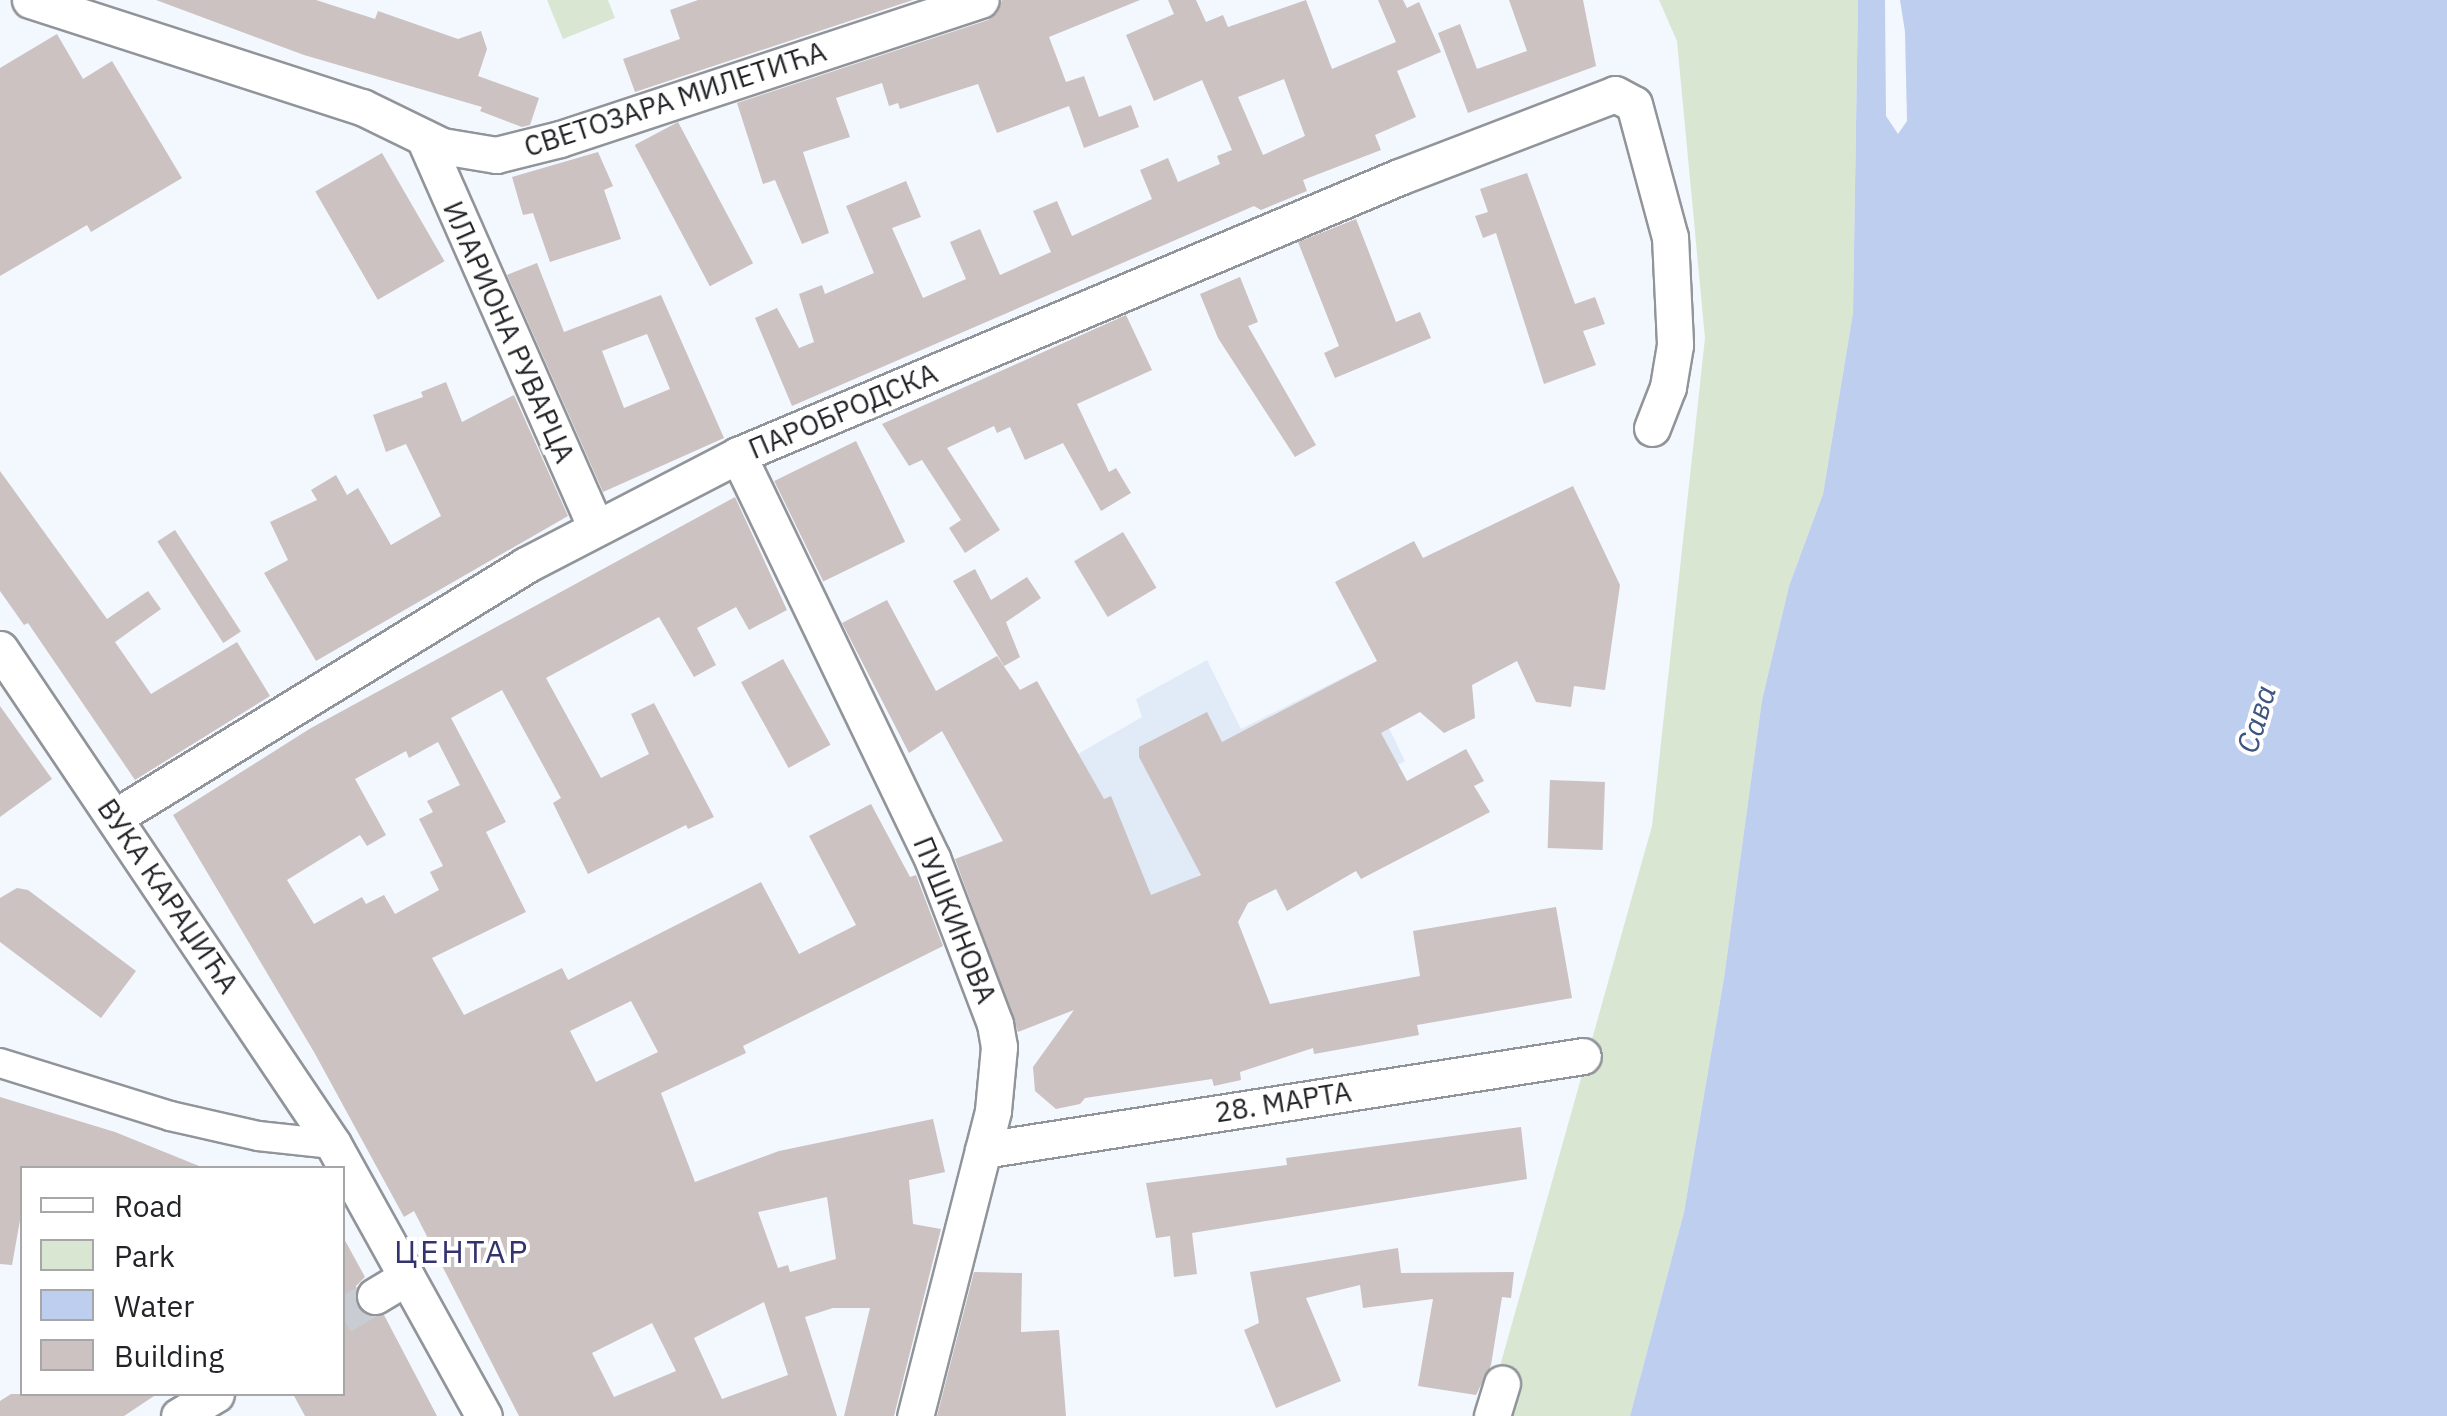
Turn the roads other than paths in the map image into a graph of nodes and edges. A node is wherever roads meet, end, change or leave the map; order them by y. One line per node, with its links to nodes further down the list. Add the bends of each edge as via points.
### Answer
1 (30, 0): 3 (street, СВЕТОЗАРА МИЛЕТИЋА, via 362,107)
2 (981, 0): 3 (street, СВЕТОЗАРА МИЛЕТИЋА, via 533,147 466,153)
3 (424, 138): 6 (street, ИЛАРИОНА РУВАРЦА)
4 (1652, 428): 5 (street, ПАРОБРОДСКА, via 1675,345 1670,237 1634,104 1616,94 1399,177)
5 (738, 455): 6 (street, ПАРОБРОДСКА); 12 (street, ПУШКИНОВА, via 932,858 988,997 999,1047 998,1083)
6 (594, 526): 8 (street, ПАРОБРОДСКА)
7 (0, 649): 8 (street, ВУКА КАРАЏИЋА)
8 (115, 817): 11 (street, ВУКА КАРАЏИЋА)
9 (1583, 1056): 12 (street, 28. МАРТА)
10 (0, 1063): 11 (street, via 258,1136)
11 (334, 1144): 13 (street, ВУКА КАРАЏИЋА)
12 (983, 1150): 18 (street, ПУШКИНОВА)
13 (407, 1277): 14 (street); 17 (street, ВУКА КАРАЏИЋА)
14 (375, 1296)
15 (213, 1396): 16 (street)
16 (179, 1416)
17 (484, 1416)
18 (915, 1416)

